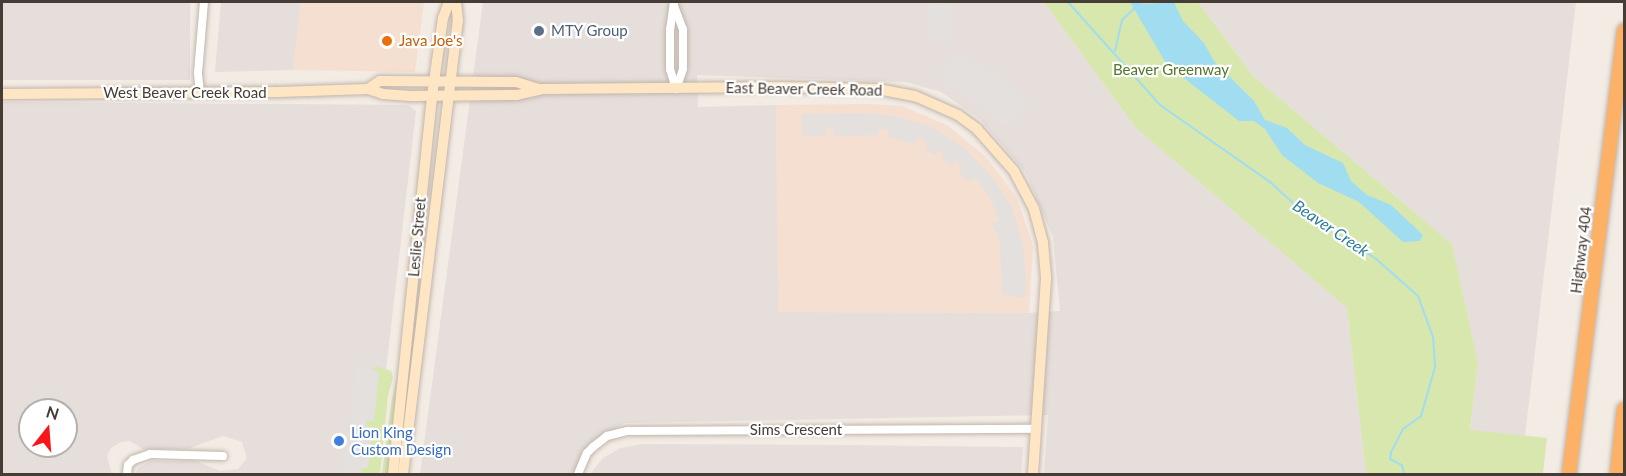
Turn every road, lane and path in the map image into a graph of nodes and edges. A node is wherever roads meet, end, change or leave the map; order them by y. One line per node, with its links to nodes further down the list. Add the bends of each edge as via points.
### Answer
1 (204, 2): 11 (street)
2 (449, 2): 6 (street, Leslie Street)
3 (456, 2): 7 (street, Leslie Street, via 458,21)
4 (674, 3): 10 (street, via 670,69); 10 (street, via 683,29 683,69)
5 (1624, 30): 23 (highway, Highway 404)
6 (434, 82): 7 (street, West Beaver Creek Road); 8 (street, West Beaver Creek Road, via 380,81); 13 (street, Leslie Street)
7 (450, 82): 9 (street, East Beaver Creek Road, via 516,82); 14 (street, Leslie Street)
8 (368, 89): 11 (street, West Beaver Creek Road); 13 (street, West Beaver Creek Road, via 383,94)
9 (542, 89): 10 (street, East Beaver Creek Road); 14 (street, East Beaver Creek Road, via 517,95)
10 (676, 89): 16 (street, East Beaver Creek Road, via 878,89 936,104 977,129 1002,154 1025,189 1035,209 1043,243 1046,278)
11 (200, 93): 12 (street, West Beaver Creek Road)
12 (2, 94)
13 (432, 96): 14 (street, East Beaver Creek Road); 19 (street, Leslie Street)
14 (448, 96): 20 (street, Leslie Street)
15 (1624, 409): 24 (highway)
16 (1035, 429): 21 (street, Sims Crescent, via 627,431 607,436 593,447); 22 (street, East Beaver Creek Road)
17 (223, 456): 18 (street, via 140,456 128,465)
18 (127, 474)
19 (393, 474)
20 (403, 474)
21 (578, 474)
22 (1033, 474)
23 (1569, 474)
24 (1617, 474)

